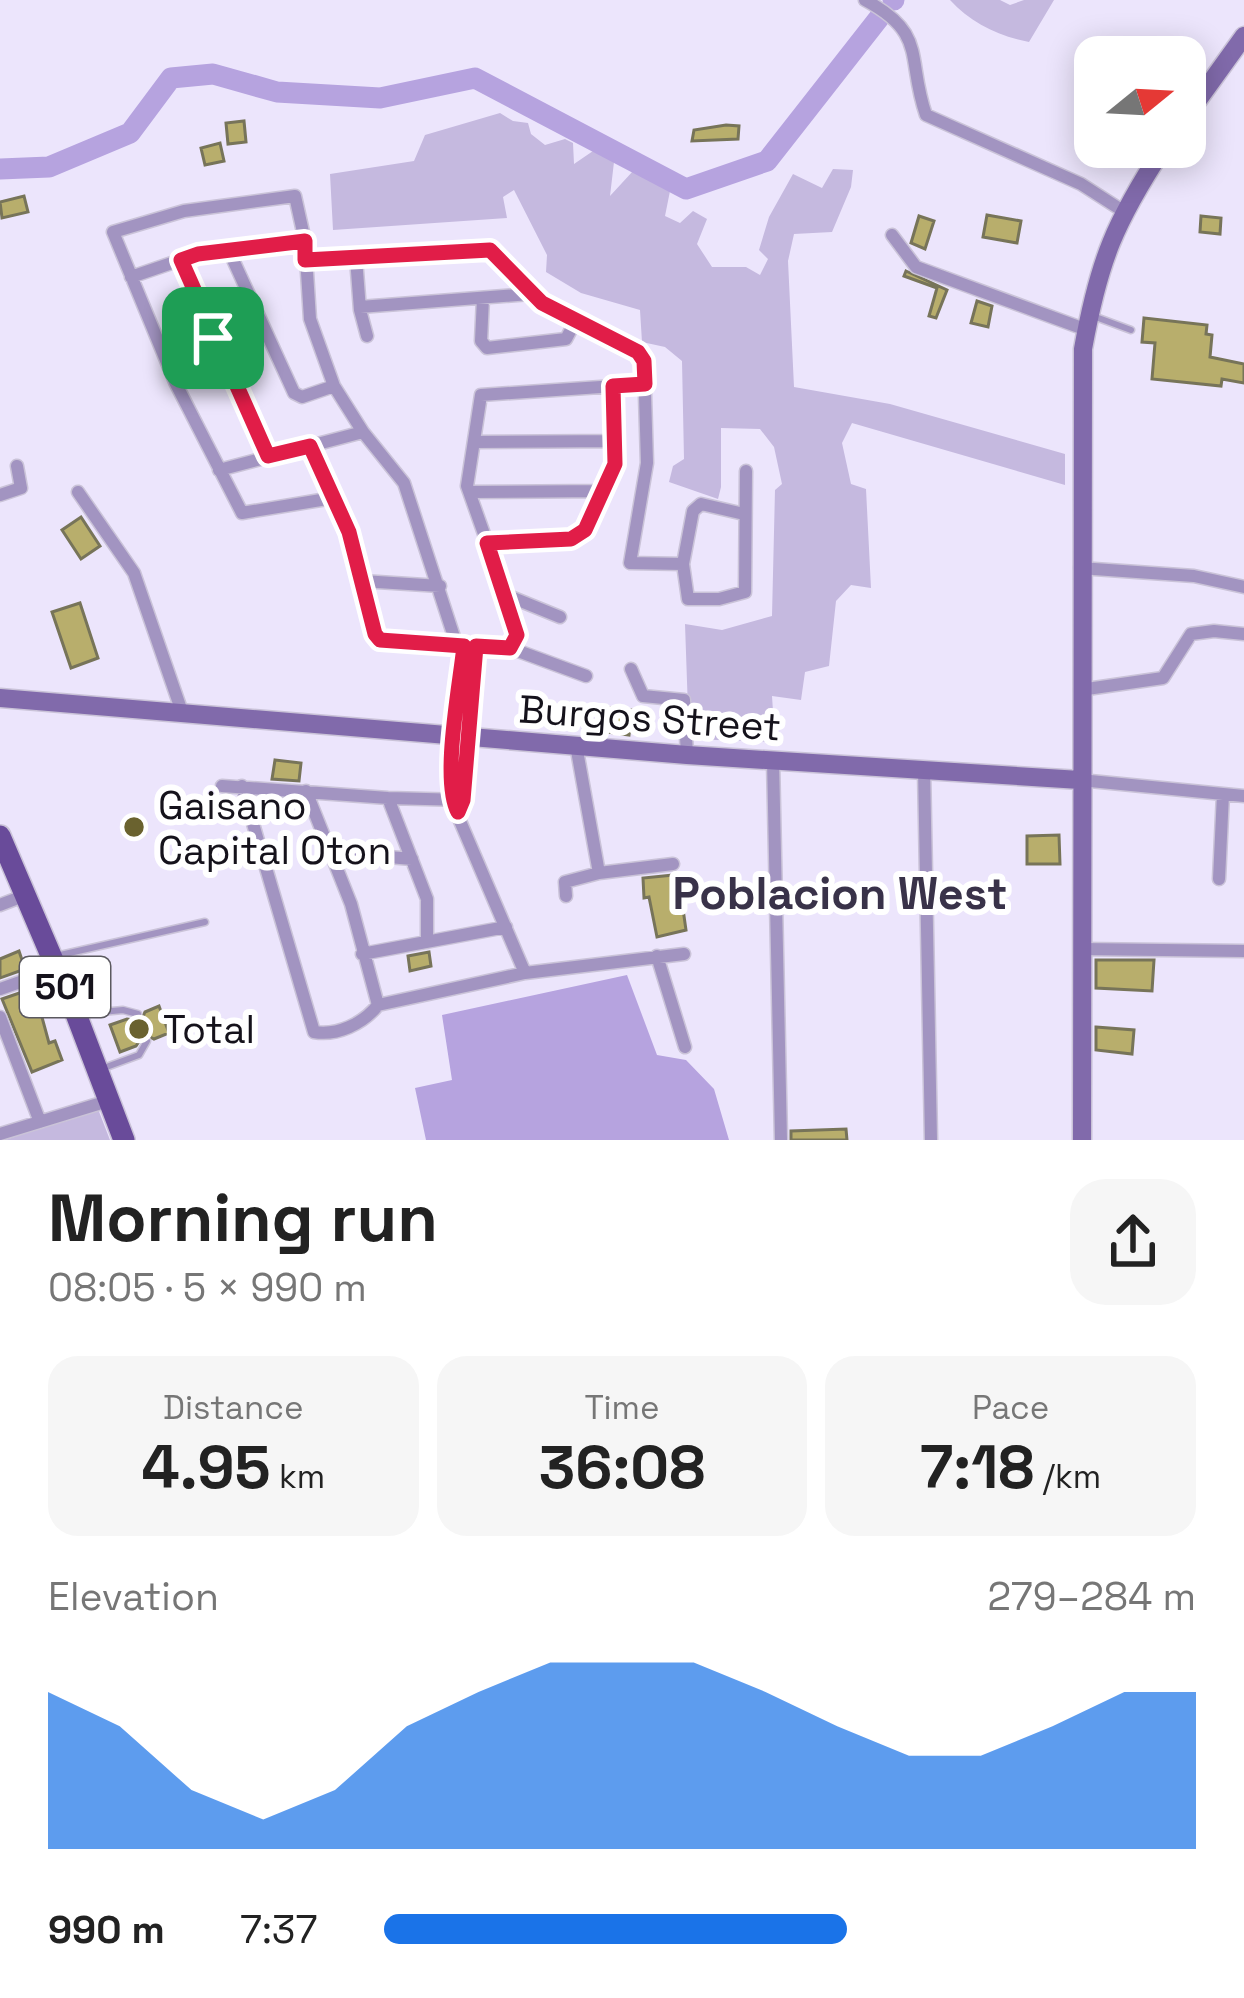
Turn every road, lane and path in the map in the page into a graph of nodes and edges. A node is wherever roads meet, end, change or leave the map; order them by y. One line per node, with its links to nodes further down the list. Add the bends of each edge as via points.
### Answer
1 (865, 0): 5 (street, via 903,23 926,115 1081,184)
2 (1244, 36): 3 (main road)
3 (1206, 89)
4 (1151, 168): 5 (main road)
5 (1123, 212): 17 (main road)
6 (892, 235): 17 (street, via 916,267)
7 (305, 241): 8 (street); 11 (street); 12 (street, via 295,196 184,211 113,232)
8 (229, 251): 10 (street); 21 (street, via 294,393)
9 (356, 258): 11 (street); 13 (street, via 483,248); 15 (street)
10 (181, 260): 12 (street); 27 (street)
11 (305, 260): 21 (street, via 308,311)
12 (131, 277): 29 (street)
13 (531, 294): 14 (street); 16 (street)
14 (483, 298): 15 (street); 16 (street, via 487,348 566,339)
15 (360, 307): 19 (street)
16 (576, 320): 20 (street, via 638,352)
17 (1088, 323): 18 (lane); 39 (main road)
18 (1131, 330)
19 (368, 336)
20 (645, 384): 22 (street); 38 (street, via 647,463 631,563)
21 (334, 386): 23 (street)
22 (613, 386): 24 (street); 25 (street, via 481,395)
23 (363, 432): 26 (street); 41 (street, via 404,483)
24 (617, 441): 25 (street); 31 (street)
25 (474, 442): 33 (street)
26 (310, 446): 27 (street); 35 (street)
27 (268, 456): 29 (street)
28 (17, 466): 34 (street, via 22,488)
29 (219, 470): 35 (street, via 247,514)
30 (746, 471): 36 (street)
31 (603, 491): 33 (street); 37 (street, via 585,530 571,539)
32 (78, 492): 52 (street, via 134,573)
33 (470, 492): 37 (street)
34 (0, 495)
35 (333, 498): 40 (street)
36 (744, 514): 38 (street, via 701,504); 38 (street, via 744,595 688,598)
37 (487, 543): 43 (street)
38 (683, 564)
39 (1080, 568): 42 (street); 50 (main road)
40 (362, 581): 41 (street); 46 (street, via 380,640)
41 (440, 586): 46 (street)
42 (1244, 587)
43 (506, 595): 44 (street); 47 (street, via 517,635)
44 (560, 617)
45 (1244, 634): 50 (street, via 1191,634 1162,678)
46 (466, 646): 47 (street); 53 (street)
47 (510, 648): 49 (street)
48 (631, 669): 55 (street, via 644,696 684,700)
49 (586, 676)
50 (1080, 690): 58 (main road)
51 (0, 698): 52 (main road, Burgos Street)
52 (182, 712): 53 (main road, Burgos Street)
53 (461, 738): 54 (main road, Burgos Street); 65 (street)
54 (576, 745): 55 (main road, Burgos Street); 70 (street)
55 (687, 755): 56 (main road, Burgos Street)
56 (773, 760): 57 (main road, Burgos Street); 97 (street)
57 (924, 769): 58 (main road, Burgos Street); 98 (street)
58 (1080, 780): 62 (street); 78 (main road)
59 (222, 786): 60 (street)
60 (242, 786): 61 (street); 86 (street, via 314,1031 361,1023)
61 (306, 791): 64 (street); 67 (street)
62 (1223, 794): 63 (street); 71 (street)
63 (1244, 796)
64 (388, 798): 65 (street); 68 (street)
65 (457, 804): 76 (street)
66 (0, 836): 72 (main road, 501)
67 (330, 852): 68 (street); 80 (street)
68 (412, 859): 77 (street, via 427,898)
69 (673, 864): 70 (street)
70 (599, 873): 73 (street, via 565,882)
71 (1219, 879)
72 (26, 895): 74 (street); 83 (main road, 501)
73 (566, 896)
74 (0, 905)
75 (205, 922): 83 (lane)
76 (506, 927): 77 (street); 84 (street)
77 (427, 942): 80 (street)
78 (1081, 949): 79 (street); 99 (main road)
79 (1244, 951)
80 (362, 954): 86 (street)
81 (684, 954): 82 (street)
82 (657, 956): 84 (street); 91 (street)
83 (55, 963): 85 (street); 87 (main road, 501)
84 (525, 973): 86 (street)
85 (0, 988)
86 (378, 1005)
87 (76, 1014): 88 (lane); 92 (main road, 501)
88 (138, 1014)
89 (0, 1017): 94 (street)
90 (147, 1042): 92 (lane, via 139,1055)
91 (686, 1047)
92 (96, 1071): 93 (main road, 501)
93 (108, 1101): 94 (street); 96 (main road, 501)
94 (40, 1122): 95 (street)
95 (0, 1134)
96 (124, 1140)
97 (781, 1140)
98 (931, 1140)
99 (1082, 1140)

